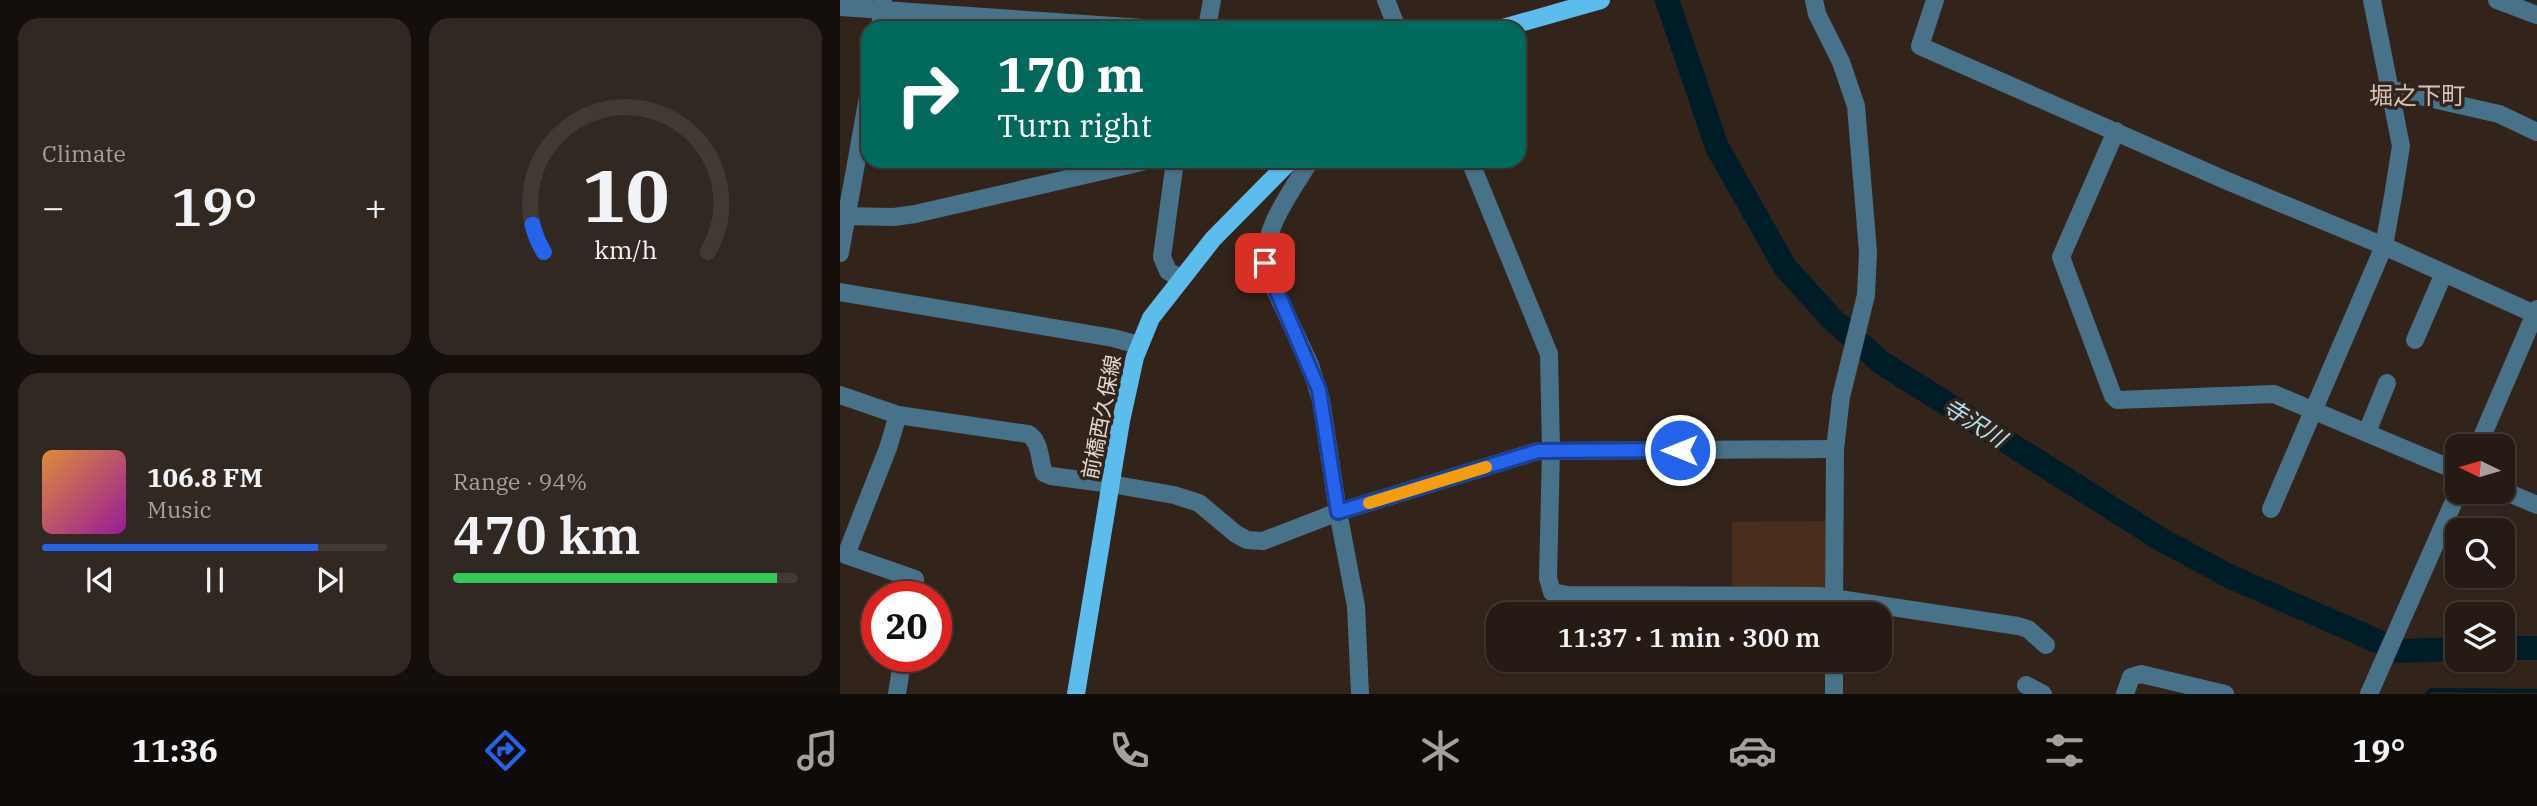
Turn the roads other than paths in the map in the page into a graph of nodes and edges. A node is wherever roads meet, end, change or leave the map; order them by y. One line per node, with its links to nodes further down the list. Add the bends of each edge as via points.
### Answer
1 (1212, 0): 12 (street)
2 (1386, 0): 13 (street)
3 (1601, 0): 14 (main road)
4 (1814, 0): 39 (street, via 1856,106 1868,252 1866,295 1841,397)
5 (1934, 0): 16 (street, via 1920,46)
6 (2372, 0): 15 (street)
7 (2497, 0): 10 (street)
8 (840, 6): 9 (street)
9 (882, 13): 11 (street)
10 (2537, 15)
11 (1021, 21)
12 (1208, 21)
13 (1394, 21)
14 (1526, 21)
15 (2392, 94): 18 (street, via 2398,91 2500,114); 25 (street, via 2401,146)
16 (2116, 131): 25 (street); 35 (street, via 2061,257 2113,396 2118,400 2274,394)
17 (861, 132): 24 (street)
18 (2537, 132)
19 (1115, 168): 24 (street, via 915,214)
20 (1174, 168): 28 (street, via 1162,257 1168,271)
21 (1283, 168): 28 (main road, 前橋西久保線, via 1213,239)
22 (1306, 168): 47 (street, via 1275,222 1266,270 1319,390)
23 (1473, 168): 40 (street, via 1549,354)
24 (844, 217): 26 (street)
25 (2384, 246): 27 (street); 35 (street)
26 (840, 253)
27 (2444, 273): 30 (street); 31 (street)
28 (1181, 279): 32 (main road, 前橋西久保線, via 1151,318)
29 (840, 292): 32 (street)
30 (2536, 312): 38 (street)
31 (2415, 341)
32 (1139, 345): 42 (main road, 前橋西久保線)
33 (2387, 383): 37 (street)
34 (840, 395): 36 (street)
35 (2314, 410): 37 (street); 46 (street)
36 (898, 415): 42 (street, via 1028,434 1037,443 1044,473); 48 (street, via 846,555)
37 (2367, 432): 41 (street)
38 (2483, 434)
39 (1835, 449): 40 (street); 50 (street)
40 (1551, 450): 47 (street); 49 (street, via 1548,578 1552,593 1805,596)
41 (2445, 466)
42 (1111, 484): 47 (street, via 1199,503 1247,540 1269,540); 57 (main road, 前橋西久保線)
43 (2515, 496): 45 (street)
44 (2453, 504): 63 (street)
45 (2537, 505)
46 (2271, 509)
47 (1338, 512): 58 (street, via 1356,606)
48 (915, 581)
49 (1822, 602)
50 (1834, 602)
51 (1892, 612): 52 (street, via 2018,625)
52 (2046, 645)
53 (900, 672): 56 (street)
54 (1834, 672): 59 (street)
55 (2026, 685): 60 (street)
56 (897, 694)
57 (1076, 694)
58 (1360, 694)
59 (1834, 694)
60 (2043, 694)
61 (2125, 694): 62 (street, via 2131,677 2141,674)
62 (2225, 694)
63 (2369, 694)

